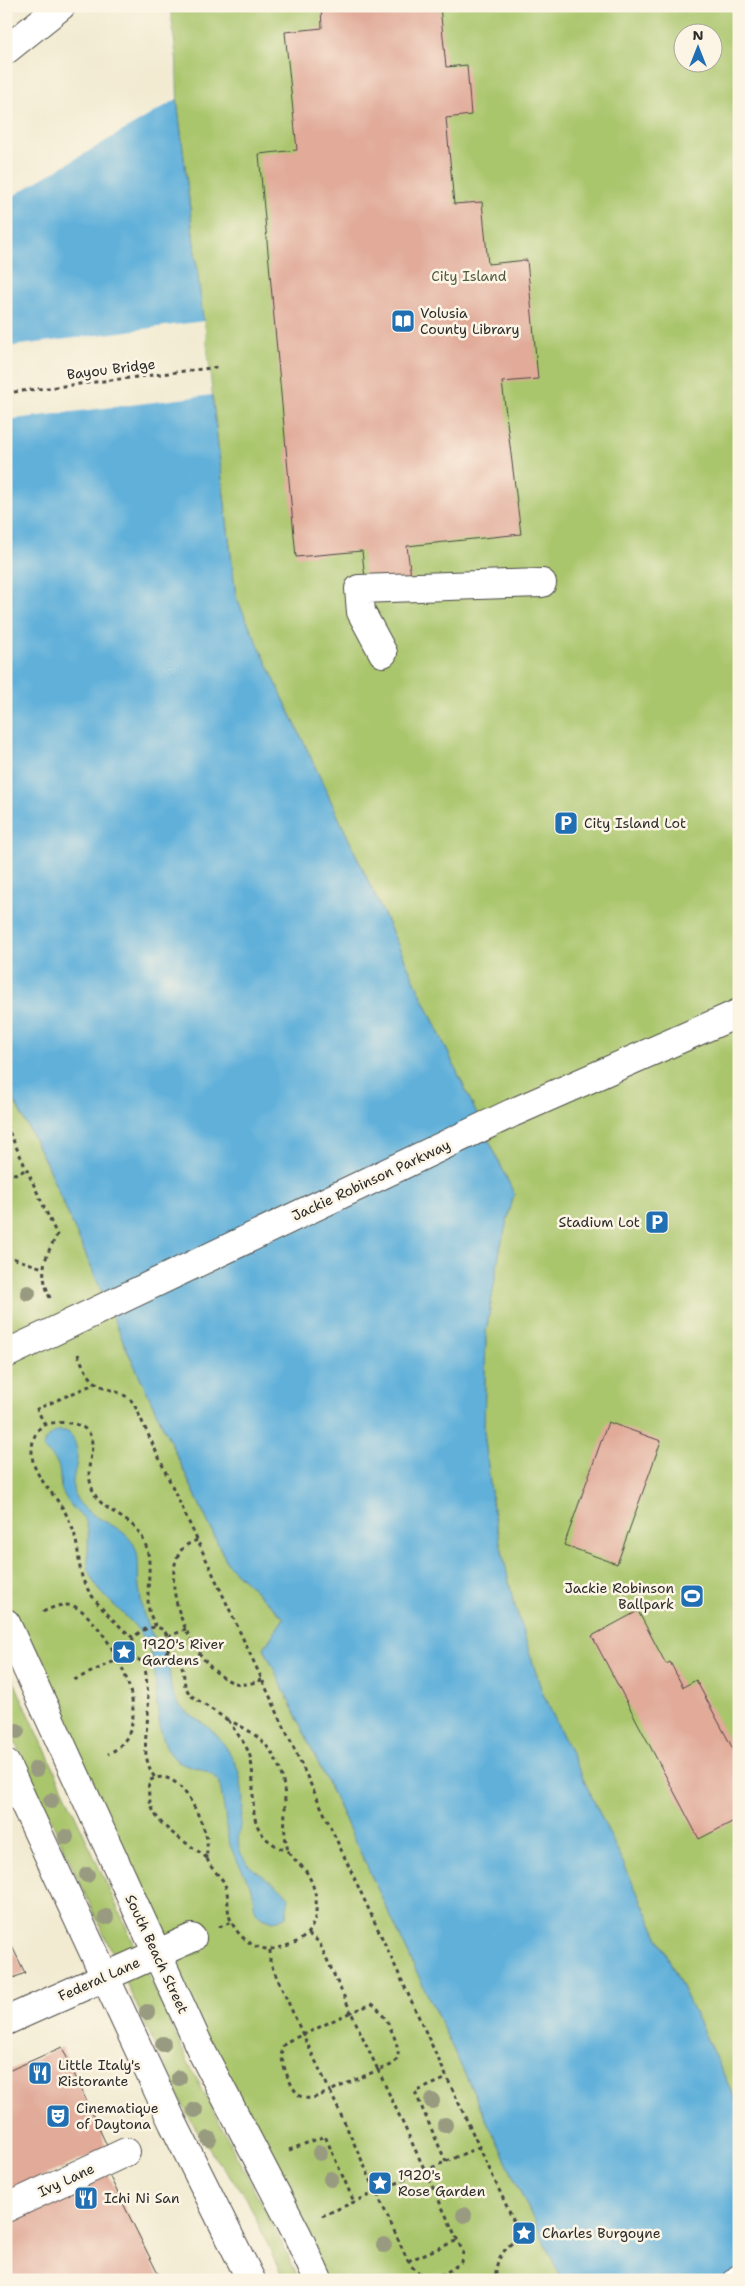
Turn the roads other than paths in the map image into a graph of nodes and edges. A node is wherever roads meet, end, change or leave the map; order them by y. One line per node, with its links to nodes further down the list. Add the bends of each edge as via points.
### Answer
1 (61, 6): 2 (street)
2 (6, 50)
3 (542, 583): 4 (street, via 359,589 361,612)
4 (383, 653)
5 (739, 1013): 6 (street, Jackie Robinson Parkway, via 512,1113)
6 (6, 1354)
7 (6, 1623): 10 (street, South Beach Street)
8 (6, 1764): 11 (street)
9 (192, 1938): 10 (street, Federal Lane)
10 (157, 1954): 11 (street, Federal Lane); 16 (street, South Beach Street, via 202,2052)
11 (105, 1977): 12 (street, Federal Lane); 15 (street)
12 (6, 2021)
13 (126, 2152): 14 (street, Ivy Lane)
14 (6, 2208)
15 (251, 2280)
16 (318, 2280)

